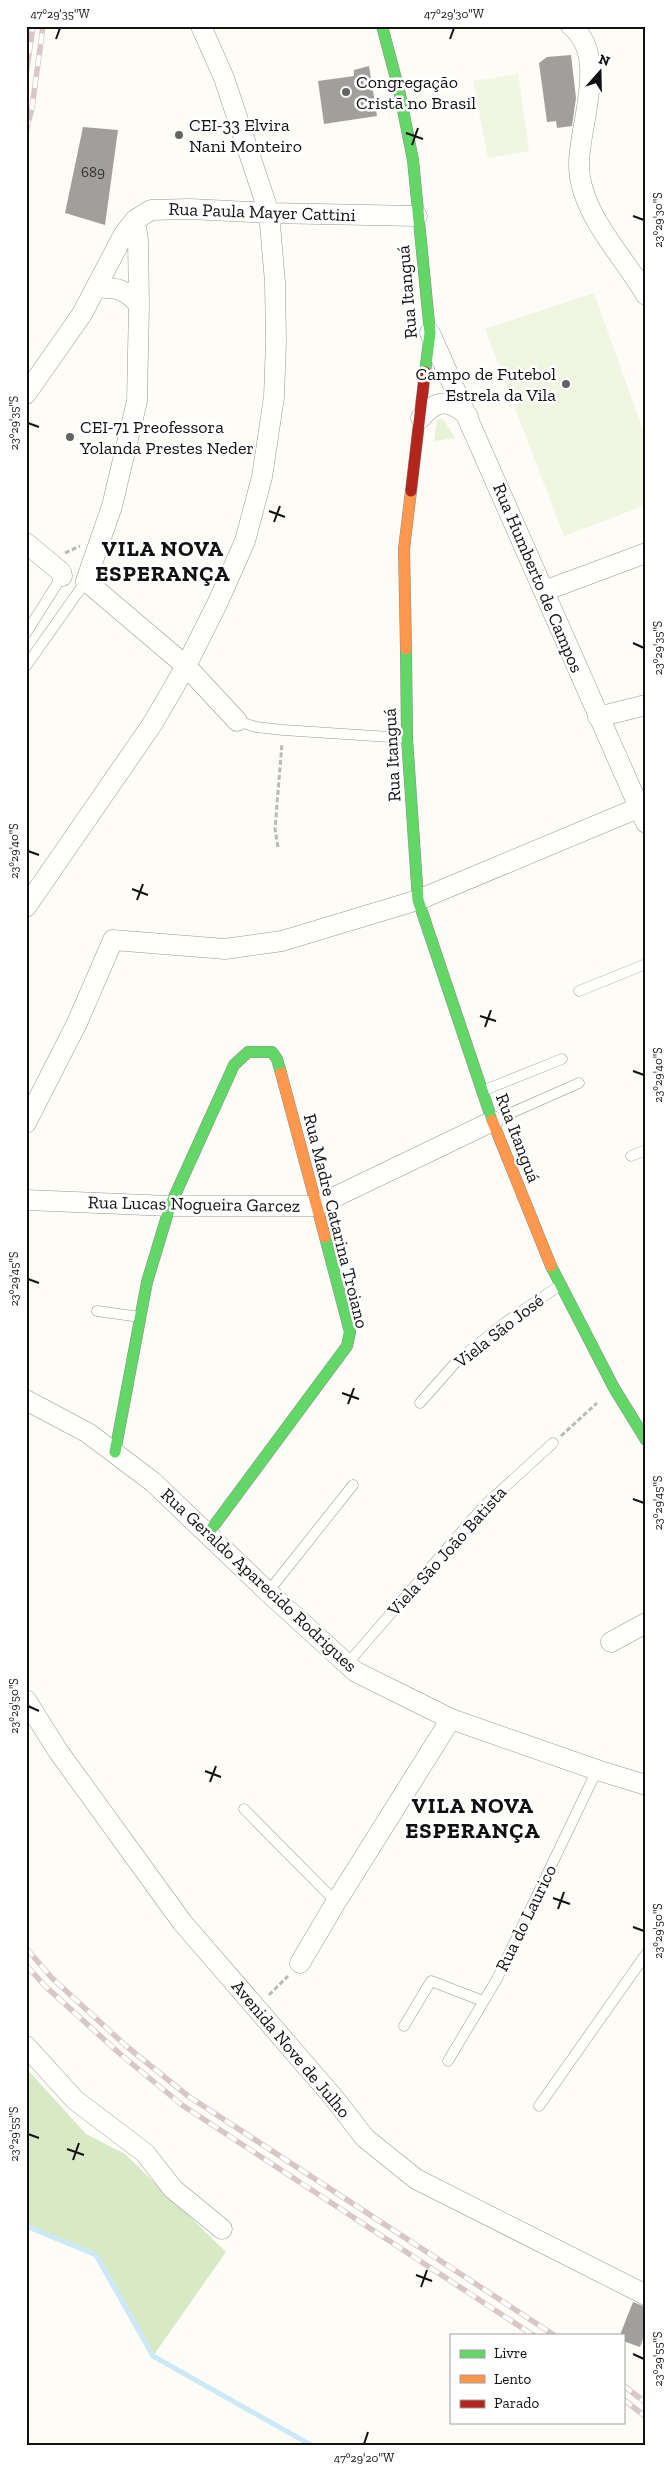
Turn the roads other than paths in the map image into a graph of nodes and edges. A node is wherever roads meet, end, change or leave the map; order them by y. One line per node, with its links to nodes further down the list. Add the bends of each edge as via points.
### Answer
1 (201, 26): 4 (street, via 224,78)
2 (382, 26): 5 (street, Rua Itanguá, via 414,160)
3 (570, 26): 12 (street, via 580,33 588,58 590,86 579,164 580,184 593,212)
4 (269, 213): 5 (street, Rua Paula Mayer Cattini); 6 (street, Rua Paula Mayer Cattini, via 165,208 151,210); 25 (street, via 275,282 275,361 274,397 262,477 245,541)
5 (417, 216): 14 (street, Rua Itanguá)
6 (135, 220): 7 (street, Rua Paula Mayer Cattini); 8 (street)
7 (118, 244): 8 (street); 9 (street, Rua Paula Mayer Cattini)
8 (138, 258): 13 (street)
9 (108, 268): 10 (street, Rua Paula Mayer Cattini); 11 (street)
10 (96, 288): 11 (street); 15 (street, Rua Paula Mayer Cattini, via 82,314)
11 (123, 289): 13 (street)
12 (646, 295)
13 (139, 305): 21 (street, via 137,401 112,506)
14 (430, 333): 16 (street, Rua Humberto de Campos); 17 (street, Rua Itanguá)
15 (26, 394)
16 (468, 416): 17 (street, via 447,404 432,406); 22 (street, Rua Humberto de Campos)
17 (421, 418): 29 (street, Rua Itanguá, via 404,549)
18 (26, 543): 20 (street)
19 (646, 553): 22 (street)
20 (62, 576): 23 (lane)
21 (86, 581): 24 (lane); 25 (street)
22 (544, 591): 27 (street, Rua Humberto de Campos)
23 (26, 633)
24 (26, 666)
25 (186, 666): 28 (street); 32 (street, via 153,723)
26 (646, 705): 27 (street)
27 (598, 717): 30 (street, Rua Humberto de Campos)
28 (237, 721): 29 (lane, via 256,728)
29 (407, 738): 31 (street, Rua Itanguá)
30 (642, 815): 31 (street)
31 (418, 900): 37 (street, Rua Itanguá); 38 (street, via 282,941 225,949 113,940 77,1023)
32 (26, 907)
33 (646, 964): 34 (lane)
34 (579, 991)
35 (562, 1059): 37 (lane)
36 (579, 1083): 39 (lane)
37 (481, 1091): 39 (street, Rua Itanguá)
38 (28, 1114)
39 (493, 1121): 44 (street, Rua Lucas Nogueira Garcez); 45 (street, Rua Itanguá)
40 (646, 1150): 41 (lane)
41 (632, 1156)
42 (26, 1200): 43 (street, Rua Lucas Nogueira Garcez)
43 (170, 1206): 44 (street, Rua Lucas Nogueira Garcez); 44 (street, Rua Madre Catarina Troiano, via 234,1064 248,1052 272,1052 277,1059); 47 (street)
44 (316, 1206): 54 (street, Rua Madre Catarina Troiano, via 350,1332 347,1346)
45 (560, 1285): 49 (lane, Viela São José, via 503,1324 457,1362); 50 (street, Rua Itanguá, via 614,1388)
46 (97, 1310): 47 (lane)
47 (140, 1317): 52 (street)
48 (26, 1400): 52 (street, Rua Geraldo Aparecido Rodrigues)
49 (420, 1403)
50 (646, 1440)
51 (553, 1443): 58 (lane, Viela São João Batista, via 483,1506)
52 (116, 1452): 54 (street, Rua Geraldo Aparecido Rodrigues, via 153,1482)
53 (353, 1486): 55 (lane)
54 (207, 1535): 55 (street, Rua Geraldo Aparecido Rodrigues)
55 (268, 1592): 58 (street, Rua Geraldo Aparecido Rodrigues)
56 (646, 1623): 57 (street)
57 (611, 1642)
58 (347, 1664): 60 (street, Rua Geraldo Aparecido Rodrigues, via 374,1682)
59 (26, 1700): 73 (street, Avenida Nove de Julho, via 58,1751 182,1922 365,2138 416,2178)
60 (451, 1719): 61 (street, Rua Geraldo Aparecido Rodrigues); 64 (street)
61 (597, 1770): 62 (street, Rua Geraldo Aparecido Rodrigues); 67 (lane, Rua do Laurico)
62 (646, 1784)
63 (244, 1809): 64 (lane)
64 (336, 1902): 66 (street)
65 (646, 1954): 71 (lane)
66 (300, 1963)
67 (483, 2001): 68 (lane, via 431,1981); 70 (lane, Rua do Laurico)
68 (404, 2026)
69 (26, 2046): 72 (street, via 75,2100 145,2153 173,2189)
70 (448, 2062)
71 (539, 2106)
72 (222, 2229)
73 (643, 2289)

